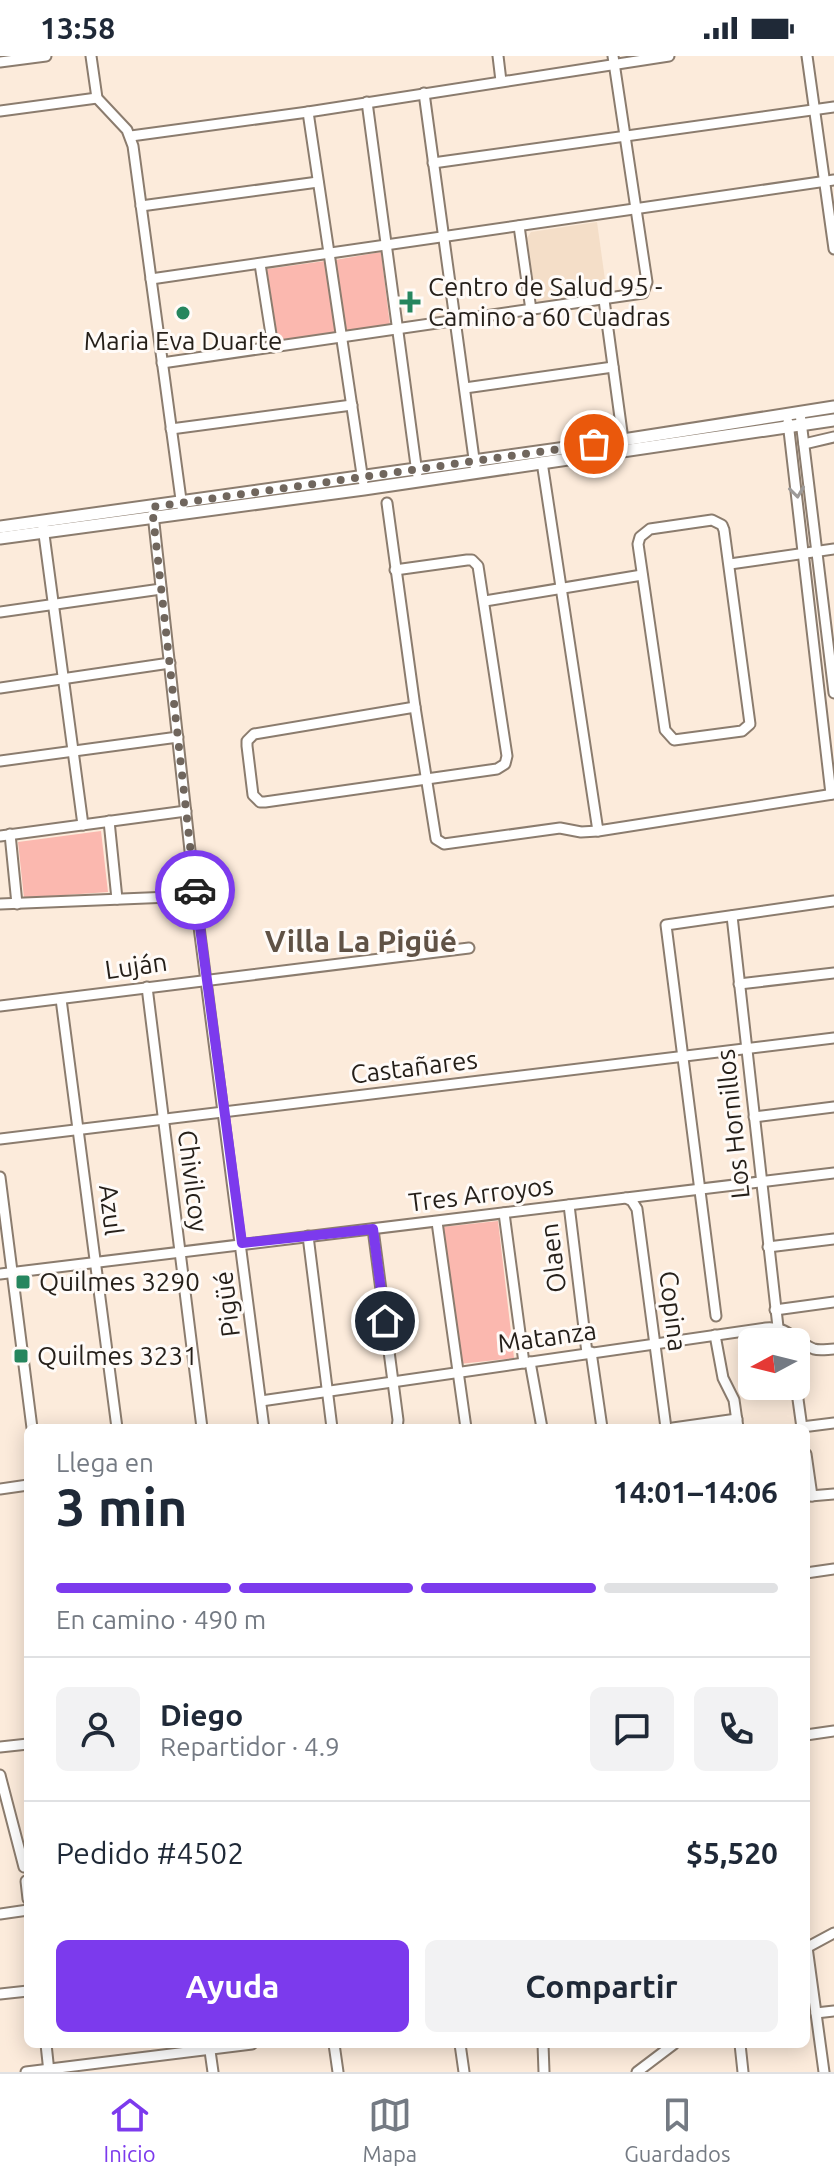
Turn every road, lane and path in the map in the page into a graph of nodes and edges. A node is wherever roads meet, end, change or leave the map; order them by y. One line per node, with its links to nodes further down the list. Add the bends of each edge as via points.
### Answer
1 (46, 56): 7 (street)
2 (91, 56): 10 (street)
3 (498, 56): 8 (street)
4 (669, 56): 6 (street)
5 (807, 56): 13 (street)
6 (614, 60): 8 (street); 17 (street)
7 (0, 62)
8 (501, 81): 9 (street)
9 (424, 93): 11 (street); 18 (street)
10 (97, 98): 14 (street); 16 (street)
11 (367, 102): 15 (street); 25 (street)
12 (834, 107): 13 (street)
13 (815, 109): 17 (street); 19 (street)
14 (0, 111)
15 (308, 112): 16 (street); 20 (street)
16 (131, 136): 21 (street)
17 (625, 136): 18 (street); 22 (street)
18 (433, 163): 24 (street)
19 (829, 181): 22 (street); 26 (street)
20 (318, 182): 21 (street); 27 (street)
21 (141, 206): 29 (street)
22 (636, 211): 23 (street); 30 (street, via 646,289)
23 (519, 226): 24 (street); 31 (street)
24 (444, 237): 25 (street); 32 (street)
25 (386, 247): 27 (street); 33 (street)
26 (834, 249)
27 (329, 255): 28 (street); 34 (street)
28 (260, 264): 29 (street); 35 (street)
29 (151, 279): 36 (street)
30 (604, 300): 31 (street); 37 (street)
31 (531, 310): 32 (street)
32 (455, 321): 33 (street); 38 (street)
33 (397, 329): 34 (street); 50 (street)
34 (342, 337): 35 (street); 39 (street)
35 (273, 347): 36 (street)
36 (162, 363): 44 (street)
37 (613, 367): 38 (street); 47 (street)
38 (465, 388): 49 (street)
39 (352, 405): 44 (street); 51 (street)
40 (834, 407): 41 (main road)
41 (801, 419): 42 (main road); 43 (main road); 46 (street)
42 (834, 420)
43 (788, 421): 47 (main road); 60 (street, one-way to 60)
44 (171, 429): 53 (street)
45 (834, 437): 46 (street)
46 (804, 444): 59 (street)
47 (624, 445): 48 (main road); 49 (main road)
48 (542, 462): 49 (main road); 65 (street)
49 (475, 466): 50 (main road)
50 (417, 475): 51 (main road)
51 (364, 483): 53 (main road)
52 (387, 503): 62 (street)
53 (182, 509): 54 (main road)
54 (153, 513): 56 (main road); 64 (street, Pigüé)
55 (0, 527): 56 (main road)
56 (43, 527): 57 (main road); 67 (street)
57 (0, 538)
58 (834, 549): 59 (street)
59 (816, 552): 60 (street); 72 (street)
60 (804, 554): 61 (street); 78 (street)
61 (730, 564): 63 (street, via 722,525 712,520 644,532 638,544); 63 (street, via 750,724 742,731 677,740 665,730)
62 (395, 570): 66 (street, via 472,560); 73 (street)
63 (642, 575): 65 (street)
64 (161, 589): 67 (street); 69 (street, Pigüé)
65 (562, 589): 66 (street); 82 (street)
66 (485, 601): 77 (street, via 505,764)
67 (53, 605): 68 (street); 70 (street)
68 (0, 612)
69 (170, 663): 70 (street); 74 (street, Pigüé)
70 (63, 679): 71 (street); 75 (street)
71 (0, 688)
72 (834, 693)
73 (415, 707): 77 (street); 77 (street, via 254,734 247,741 253,795 265,802)
74 (178, 737): 75 (street); 79 (street, Pigüé)
75 (73, 751): 76 (street); 81 (street)
76 (0, 761)
77 (425, 779): 82 (street, via 439,843 560,828)
78 (832, 794): 82 (street)
79 (186, 811): 80 (street); 84 (street, Pigüé)
80 (109, 821): 81 (street); 85 (street)
81 (83, 825): 83 (street)
82 (598, 831)
83 (5, 835): 88 (street)
84 (195, 896): 85 (street); 92 (street, Pigüé)
85 (117, 899): 88 (street)
86 (834, 901): 89 (street)
87 (0, 904): 88 (street)
88 (17, 904)
89 (732, 916): 93 (street, Los Hornillos); 99 (street, via 666,925)
90 (469, 948): 92 (street, Luján)
91 (834, 973): 93 (street)
92 (207, 979): 94 (street, Luján); 101 (street, Pigüé)
93 (739, 984): 98 (street, Los Hornillos)
94 (147, 987): 95 (street, Luján); 103 (street, Chivilcoy)
95 (61, 999): 96 (street, Luján); 104 (street, Azul)
96 (0, 1006)
97 (834, 1038): 98 (street, Castañares)
98 (746, 1048): 99 (street, Castañares); 102 (street, Los Hornillos)
99 (683, 1056): 101 (street, Castañares); 109 (street)
100 (834, 1107): 102 (street)
101 (224, 1112): 103 (street, Castañares); 117 (street, Pigüé)
102 (754, 1117): 108 (street, Los Hornillos)
103 (163, 1119): 104 (street, Castañares); 119 (street, Chivilcoy)
104 (78, 1130): 105 (street, Castañares); 120 (street, Azul)
105 (0, 1139)
106 (834, 1173): 108 (street, Tres Arroyos)
107 (0, 1177): 121 (street)
108 (761, 1182): 109 (street, Tres Arroyos); 118 (street, Los Hornillos)
109 (700, 1189): 110 (street, Tres Arroyos); 125 (street)
110 (629, 1200): 111 (street, Tres Arroyos); 128 (street, Copina, via 637,1209)
111 (569, 1205): 112 (street, Tres Arroyos); 131 (street, Olaen)
112 (504, 1213): 113 (street, Tres Arroyos); 132 (street)
113 (437, 1222): 114 (street, Tres Arroyos); 133 (street)
114 (373, 1229): 115 (street, Tres Arroyos); 134 (street)
115 (308, 1236): 117 (street, Tres Arroyos); 135 (street)
116 (834, 1239): 118 (street)
117 (242, 1243): 119 (street, Tres Arroyos); 137 (street, Pigüé)
118 (768, 1247): 124 (street, Los Hornillos)
119 (180, 1252): 120 (street, Tres Arroyos); 141 (street, Chivilcoy)
120 (95, 1262): 121 (street, Tres Arroyos); 140 (street, Azul)
121 (11, 1273): 122 (street, Tres Arroyos); 139 (street)
122 (0, 1274)
123 (834, 1302): 124 (street)
124 (775, 1310): 126 (street, Los Hornillos)
125 (716, 1316)
126 (778, 1327): 127 (street, Matanza)
127 (715, 1335): 128 (street, Matanza); 149 (street)
128 (654, 1344): 131 (street, Matanza); 148 (street, Copina)
129 (810, 1347): 130 (street, Matanza)
130 (834, 1349)
131 (589, 1353): 132 (street, Matanza); 147 (street, Olaen)
132 (527, 1362): 133 (street, Matanza); 146 (street)
133 (458, 1372): 134 (street, Matanza); 145 (street)
134 (393, 1382): 135 (street, Matanza); 144 (street)
135 (328, 1391): 137 (street, Matanza); 143 (street)
136 (798, 1400): 150 (street)
137 (261, 1401): 142 (street, Pigüé)
138 (834, 1423): 151 (street)
139 (31, 1424)
140 (116, 1424)
141 (202, 1424)
142 (264, 1424)
143 (332, 1424)
144 (398, 1424)
145 (465, 1424)
146 (541, 1424)
147 (601, 1424)
148 (665, 1424)
149 (737, 1424)
150 (802, 1424)
151 (810, 1426)
152 (24, 1486): 153 (street)
153 (0, 1489)
154 (834, 1494): 155 (street)
155 (810, 1496)
156 (834, 1569): 157 (street)
157 (810, 1572)
158 (834, 1731): 159 (street)
159 (810, 1734)
160 (24, 1744): 161 (street)
161 (0, 1747)
162 (0, 1775): 163 (street)
163 (24, 1867)
164 (24, 1911): 165 (street)
165 (0, 1914)
166 (834, 1933): 167 (street)
167 (810, 1945)
168 (810, 1969): 172 (street)
169 (24, 1991): 170 (street)
170 (0, 1994)
171 (834, 2011): 172 (street)
172 (816, 2013): 189 (street)
173 (46, 2048): 181 (street)
174 (203, 2048): 181 (street)
175 (210, 2048): 183 (street)
176 (335, 2048): 184 (street)
177 (461, 2048): 185 (street)
178 (543, 2048): 186 (street)
179 (669, 2048): 187 (street)
180 (740, 2048): 188 (street)
181 (49, 2071): 182 (street)
182 (26, 2072)
183 (213, 2072)
184 (338, 2072)
185 (464, 2072)
186 (544, 2072)
187 (637, 2072)
188 (743, 2072)
189 (824, 2072)

